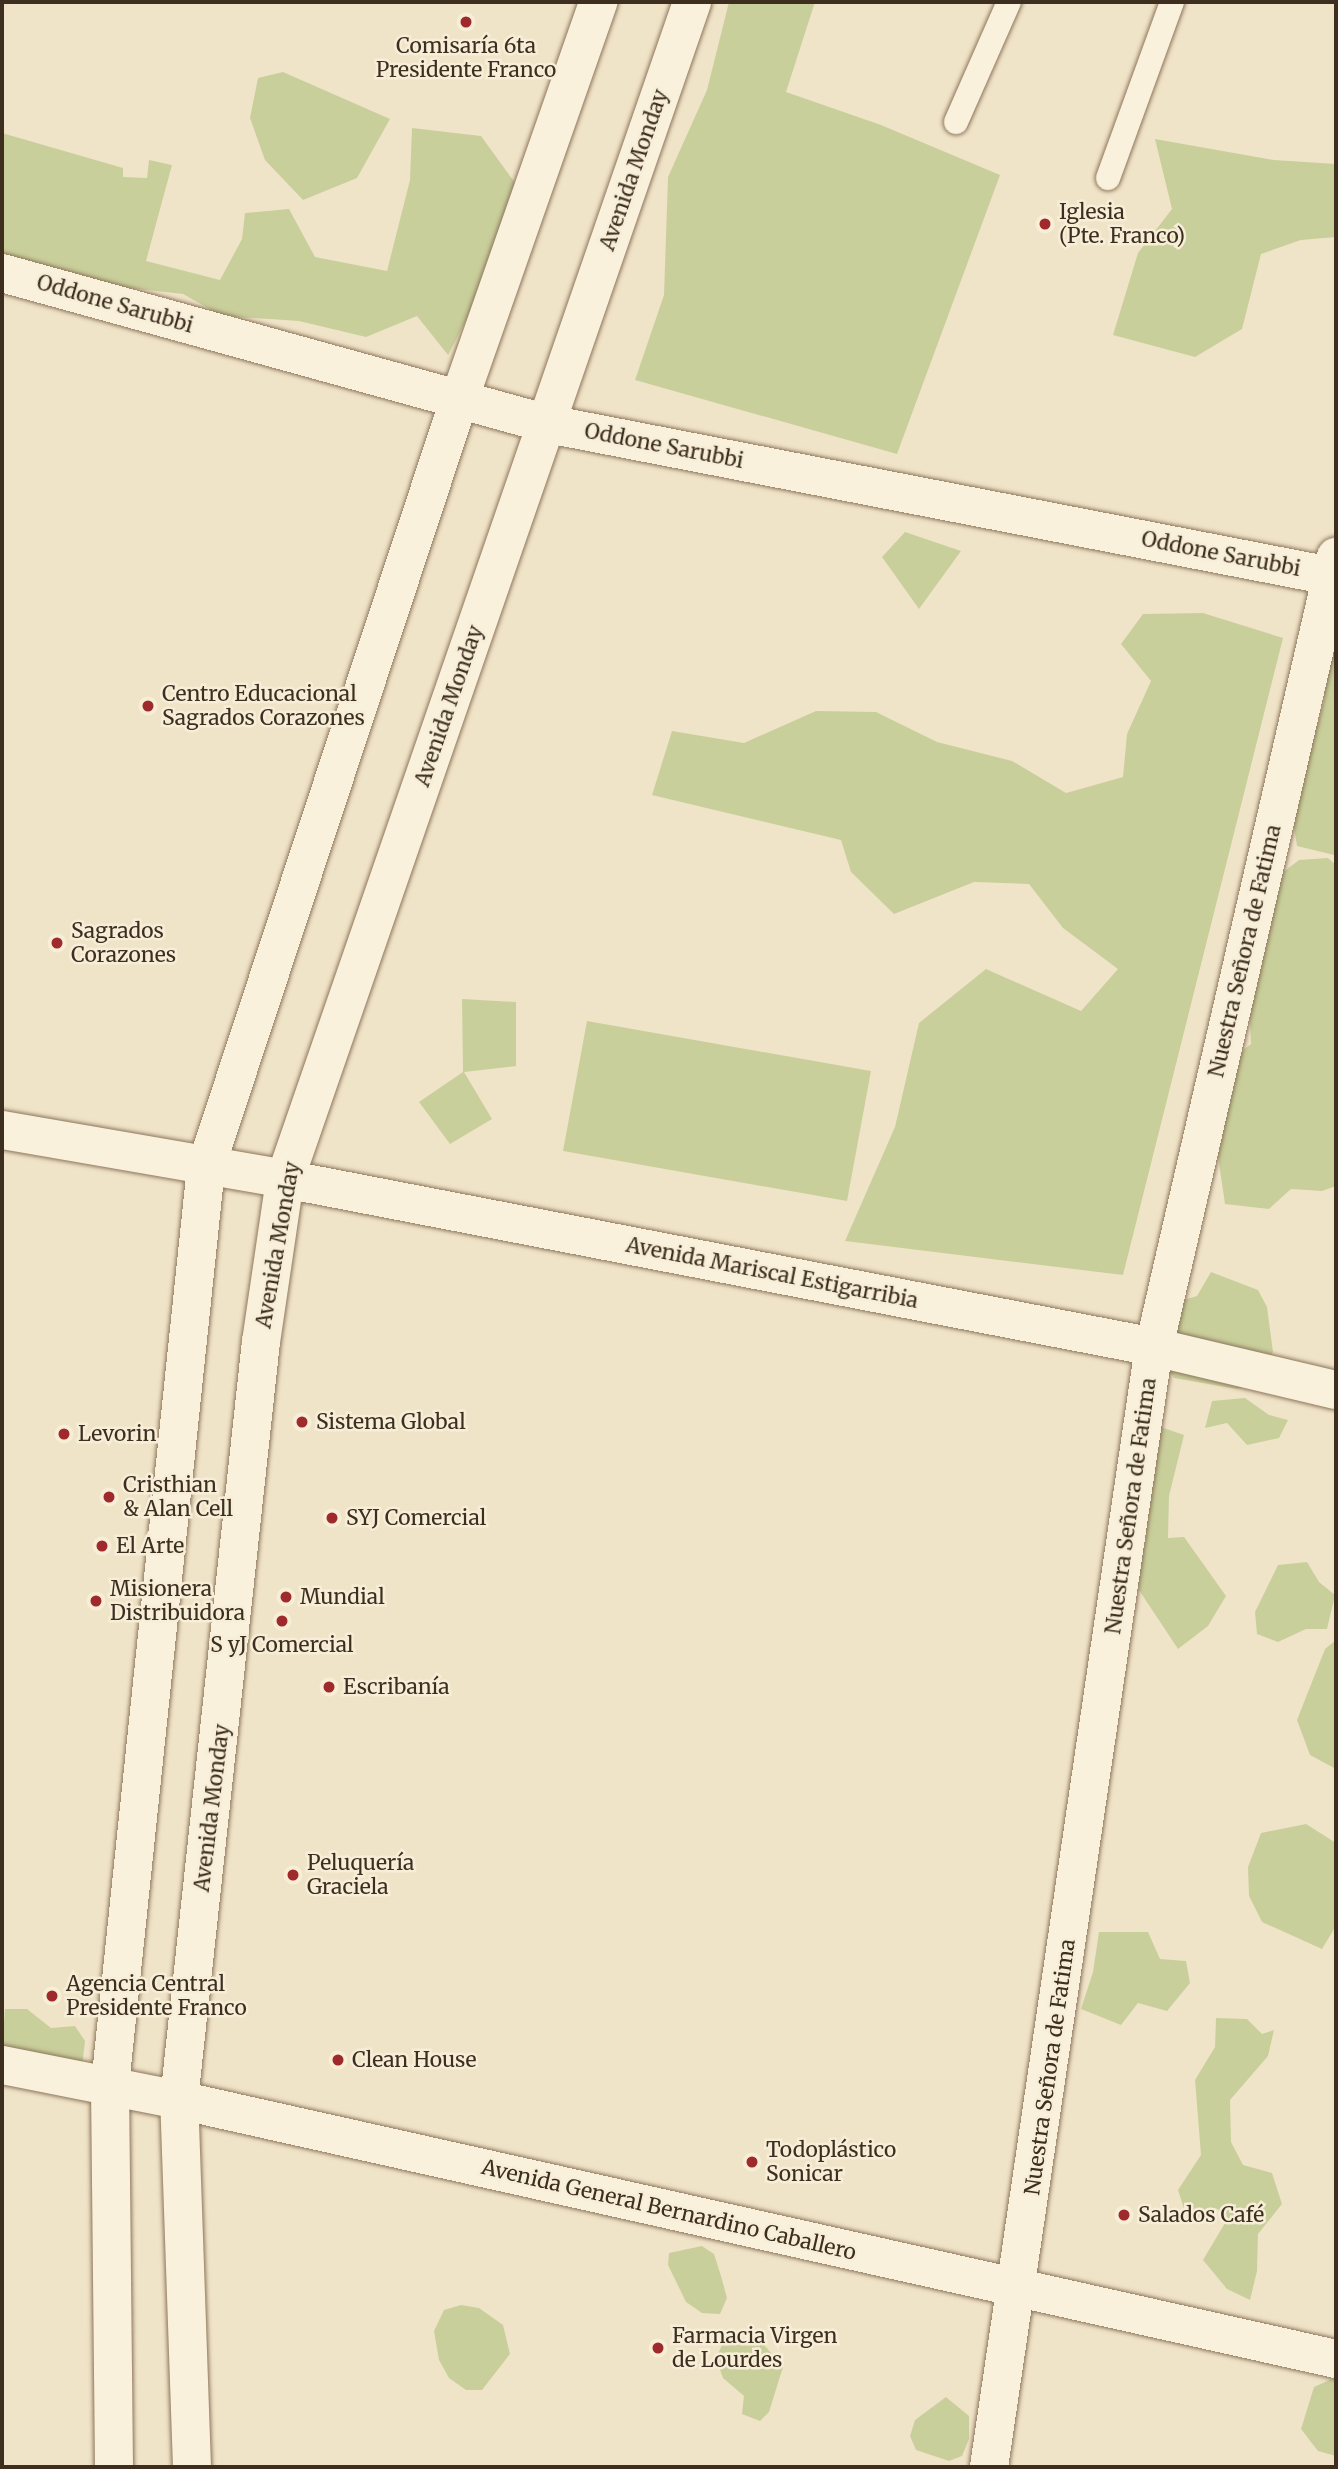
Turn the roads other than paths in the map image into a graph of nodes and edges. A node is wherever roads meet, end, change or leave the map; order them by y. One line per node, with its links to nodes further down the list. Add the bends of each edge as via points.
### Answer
1 (598, 2): 8 (street)
2 (692, 2): 9 (street, Avenida Monday)
3 (1009, 2): 5 (lane)
4 (1172, 2): 6 (lane)
5 (956, 122)
6 (1108, 178)
7 (2, 272): 8 (street, Oddone Sarubbi)
8 (459, 400): 9 (street, Oddone Sarubbi); 12 (street)
9 (548, 424): 10 (street, Oddone Sarubbi); 13 (street, Avenida Monday)
10 (1334, 570): 14 (street, Nuestra Señora de Fatima)
11 (2, 1130): 12 (street, Avenida Mariscal Estigarribia)
12 (206, 1167): 13 (street, Avenida Mariscal Estigarribia); 17 (street)
13 (285, 1179): 14 (street, Avenida Mariscal Estigarribia); 18 (street, Avenida Monday, via 261,1342)
14 (1154, 1347): 15 (street, Avenida Mariscal Estigarribia); 19 (street, Nuestra Señora de Fatima)
15 (1336, 1390)
16 (2, 2065): 17 (street, Avenida General Bernardino Caballero)
17 (110, 2085): 18 (street, Avenida General Bernardino Caballero); 21 (street)
18 (179, 2100): 19 (street, Avenida General Bernardino Caballero); 22 (street, Avenida Monday)
19 (1018, 2288): 20 (street, Avenida General Bernardino Caballero); 23 (street, Nuestra Señora de Fatima)
20 (1336, 2359)
21 (114, 2467)
22 (192, 2467)
23 (989, 2467)

